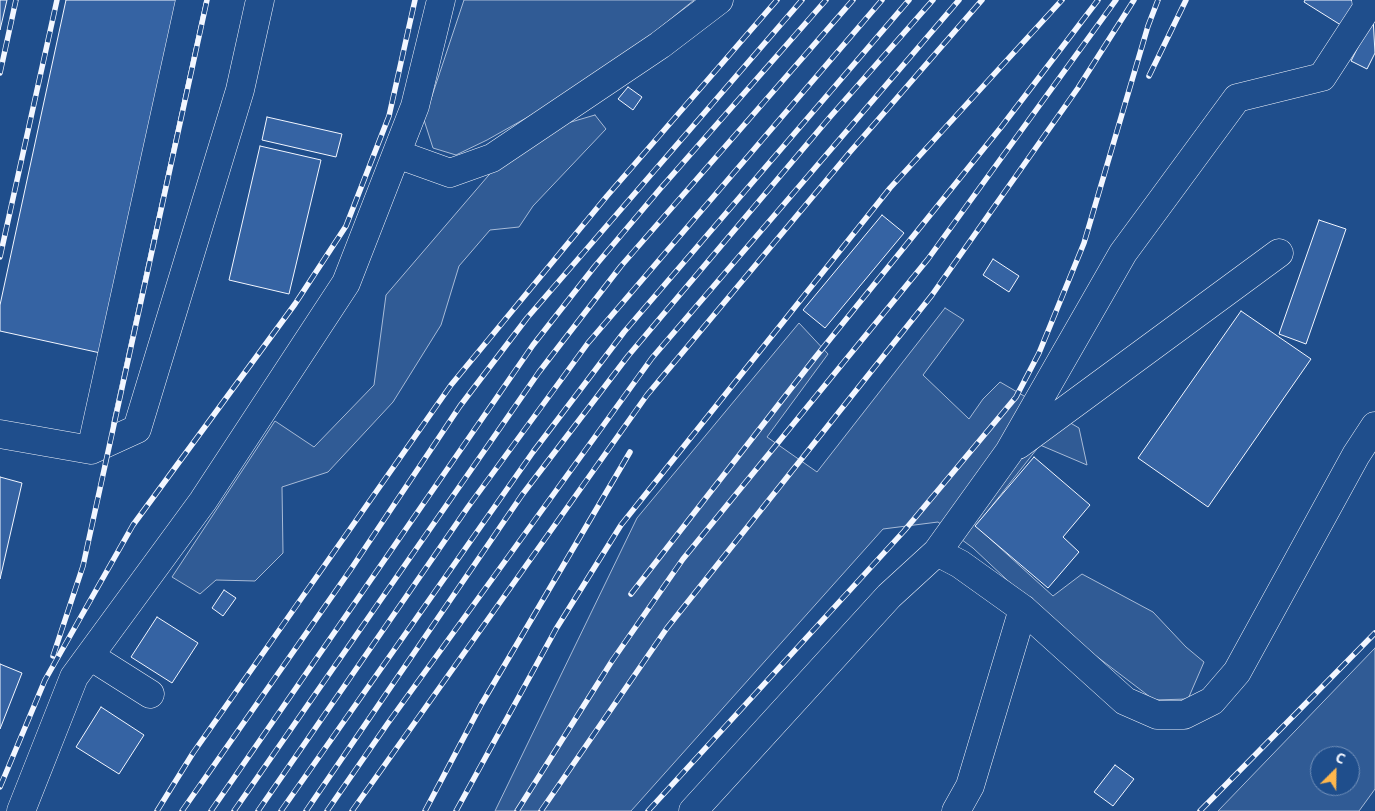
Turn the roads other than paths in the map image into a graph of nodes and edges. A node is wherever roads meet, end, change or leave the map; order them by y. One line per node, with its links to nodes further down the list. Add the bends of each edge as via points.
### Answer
1 (190, 0): 10 (street)
2 (260, 0): 10 (street, via 240,90 137,429)
3 (441, 0): 6 (street, via 415,106)
4 (719, 0): 6 (street, via 660,45 492,158 450,173)
5 (1366, 0): 11 (street, via 1367,8 1322,77 1237,98 1123,253)
6 (397, 154): 14 (street, via 346,283 203,501)
7 (1279, 253): 11 (street)
8 (1375, 426): 13 (street, via 1237,672 1212,701 1184,715 1157,715 1125,701)
9 (0, 434): 10 (street)
10 (91, 450)
11 (1009, 452): 12 (street)
12 (937, 552): 13 (street, via 960,564); 17 (street, via 889,596)
13 (1023, 609): 18 (street, via 970,786)
14 (90, 656): 15 (street); 16 (street, via 74,677)
15 (150, 694)
16 (21, 811)
17 (693, 811)
18 (956, 811)

